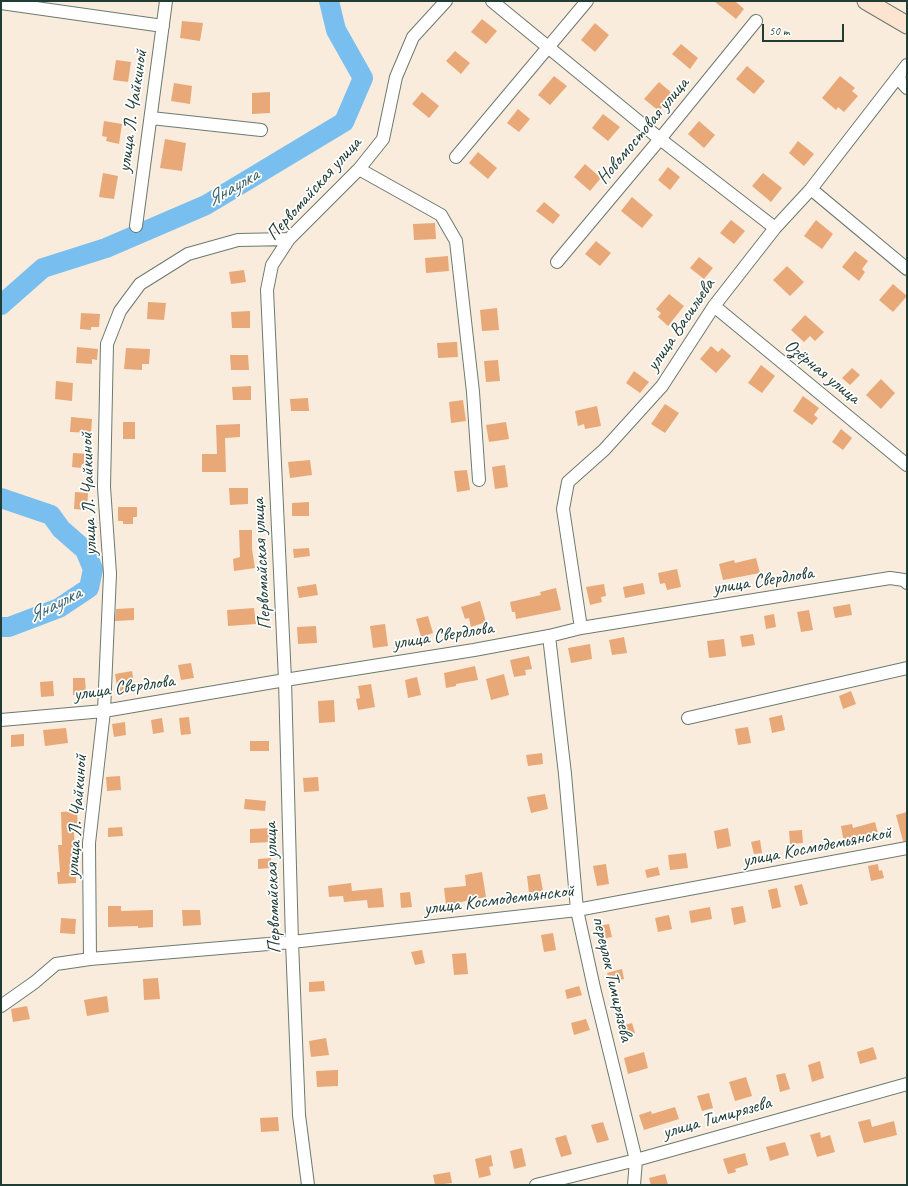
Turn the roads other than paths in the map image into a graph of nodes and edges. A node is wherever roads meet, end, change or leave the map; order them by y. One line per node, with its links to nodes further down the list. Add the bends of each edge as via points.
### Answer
1 (166, 1): 9 (street, улица Л. Чайкиной)
2 (446, 1): 18 (street, Первомайская улица, via 413,36 396,77 383,139)
3 (492, 1): 10 (street)
4 (587, 1): 10 (street)
5 (866, 1): 8 (main road)
6 (1, 3): 9 (street)
7 (756, 21): 16 (street, Новомостовая улица)
8 (907, 25)
9 (163, 26): 14 (street, улица Л. Чайкиной)
10 (548, 47): 16 (street); 17 (street)
11 (907, 65): 12 (street, улица Васильева)
12 (898, 78): 13 (street); 19 (street, улица Васильева)
13 (907, 88)
14 (150, 118): 15 (street); 20 (street, улица Л. Чайкиной)
15 (262, 130)
16 (660, 140): 21 (street); 23 (street, Новомостовая улица)
17 (456, 157)
18 (359, 169): 22 (street, Первомайская улица); 27 (street, via 440,215 456,241)
19 (811, 189): 21 (street, улица Васильева); 24 (street)
20 (136, 226)
21 (775, 228): 25 (street, улица Васильева)
22 (289, 239): 32 (street, Первомайская улица, via 272,265 267,290); 33 (street, улица Л. Чайкиной, via 238,240 188,254 140,284 120,311 107,344 104,487 110,574)
23 (557, 262)
24 (907, 269)
25 (714, 306): 26 (street, Озёрная улица); 29 (street, улица Васильева, via 662,386 604,450 568,482 563,509)
26 (907, 465)
27 (480, 480)
28 (907, 583): 29 (street, улица Свердлова, via 904,580 890,578)
29 (581, 628): 30 (street, улица Свердлова)
30 (549, 636): 32 (street, улица Свердлова); 37 (street, переулок Тимирязева)
31 (907, 668): 34 (street)
32 (285, 680): 33 (street, улица Свердлова); 38 (street, Первомайская улица)
33 (104, 711): 35 (street, улица Свердлова); 39 (street, улица Л. Чайкиной, via 89,843)
34 (688, 718)
35 (1, 720)
36 (907, 848): 37 (street, улица Космодемьянской)
37 (577, 910): 38 (street, улица Космодемьянской); 42 (street, переулок Тимирязева)
38 (292, 942): 39 (street, улица Космодемьянской); 43 (street, Первомайская улица, via 299,1115)
39 (90, 959): 40 (street, via 56,964)
40 (1, 1006)
41 (907, 1084): 42 (street, улица Тимирязева)
42 (636, 1160): 44 (street, улица Тимирязева); 45 (street, переулок Тимирязева)
43 (308, 1185)
44 (536, 1185)
45 (634, 1185)

